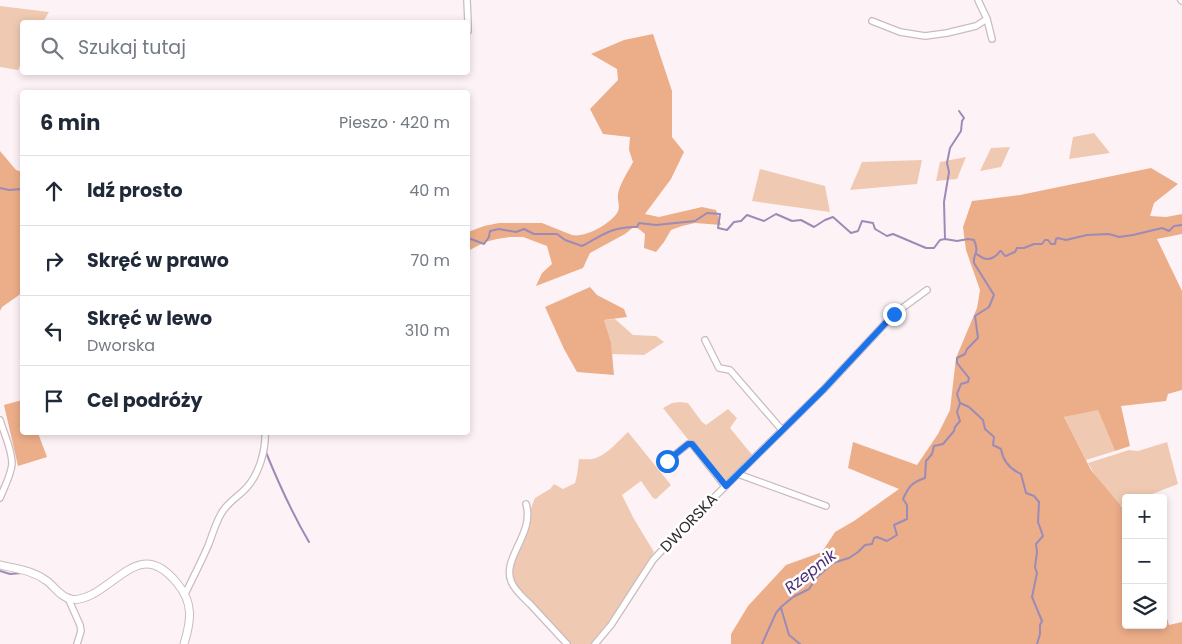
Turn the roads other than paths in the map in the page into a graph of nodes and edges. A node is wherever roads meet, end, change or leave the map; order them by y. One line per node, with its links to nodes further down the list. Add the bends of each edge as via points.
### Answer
1 (467, 0): 4 (street)
2 (978, 0): 3 (street)
3 (988, 19): 5 (street, via 976,26 925,36 900,32); 6 (street)
4 (468, 20)
5 (872, 21)
6 (992, 39)
7 (927, 290): 10 (street, DWORSKA, via 894,314)
8 (706, 340): 10 (street, via 719,368 730,370)
9 (0, 420): 15 (street, via 12,463)
10 (782, 430): 13 (street, DWORSKA)
11 (265, 435): 19 (street, via 255,475 220,514)
12 (667, 461): 14 (street, via 692,444)
13 (738, 474): 14 (street, DWORSKA); 17 (street)
14 (726, 486): 24 (street, DWORSKA, via 653,560)
15 (0, 498)
16 (526, 504): 23 (street, via 526,528 508,571 511,582)
17 (826, 506)
18 (0, 565): 20 (street, via 27,570)
19 (185, 594): 20 (street, via 167,572 150,563 134,567 87,597); 22 (street, via 190,623)
20 (68, 598): 21 (street, via 80,625)
21 (77, 644)
22 (184, 644)
23 (567, 644)
24 (595, 644)

